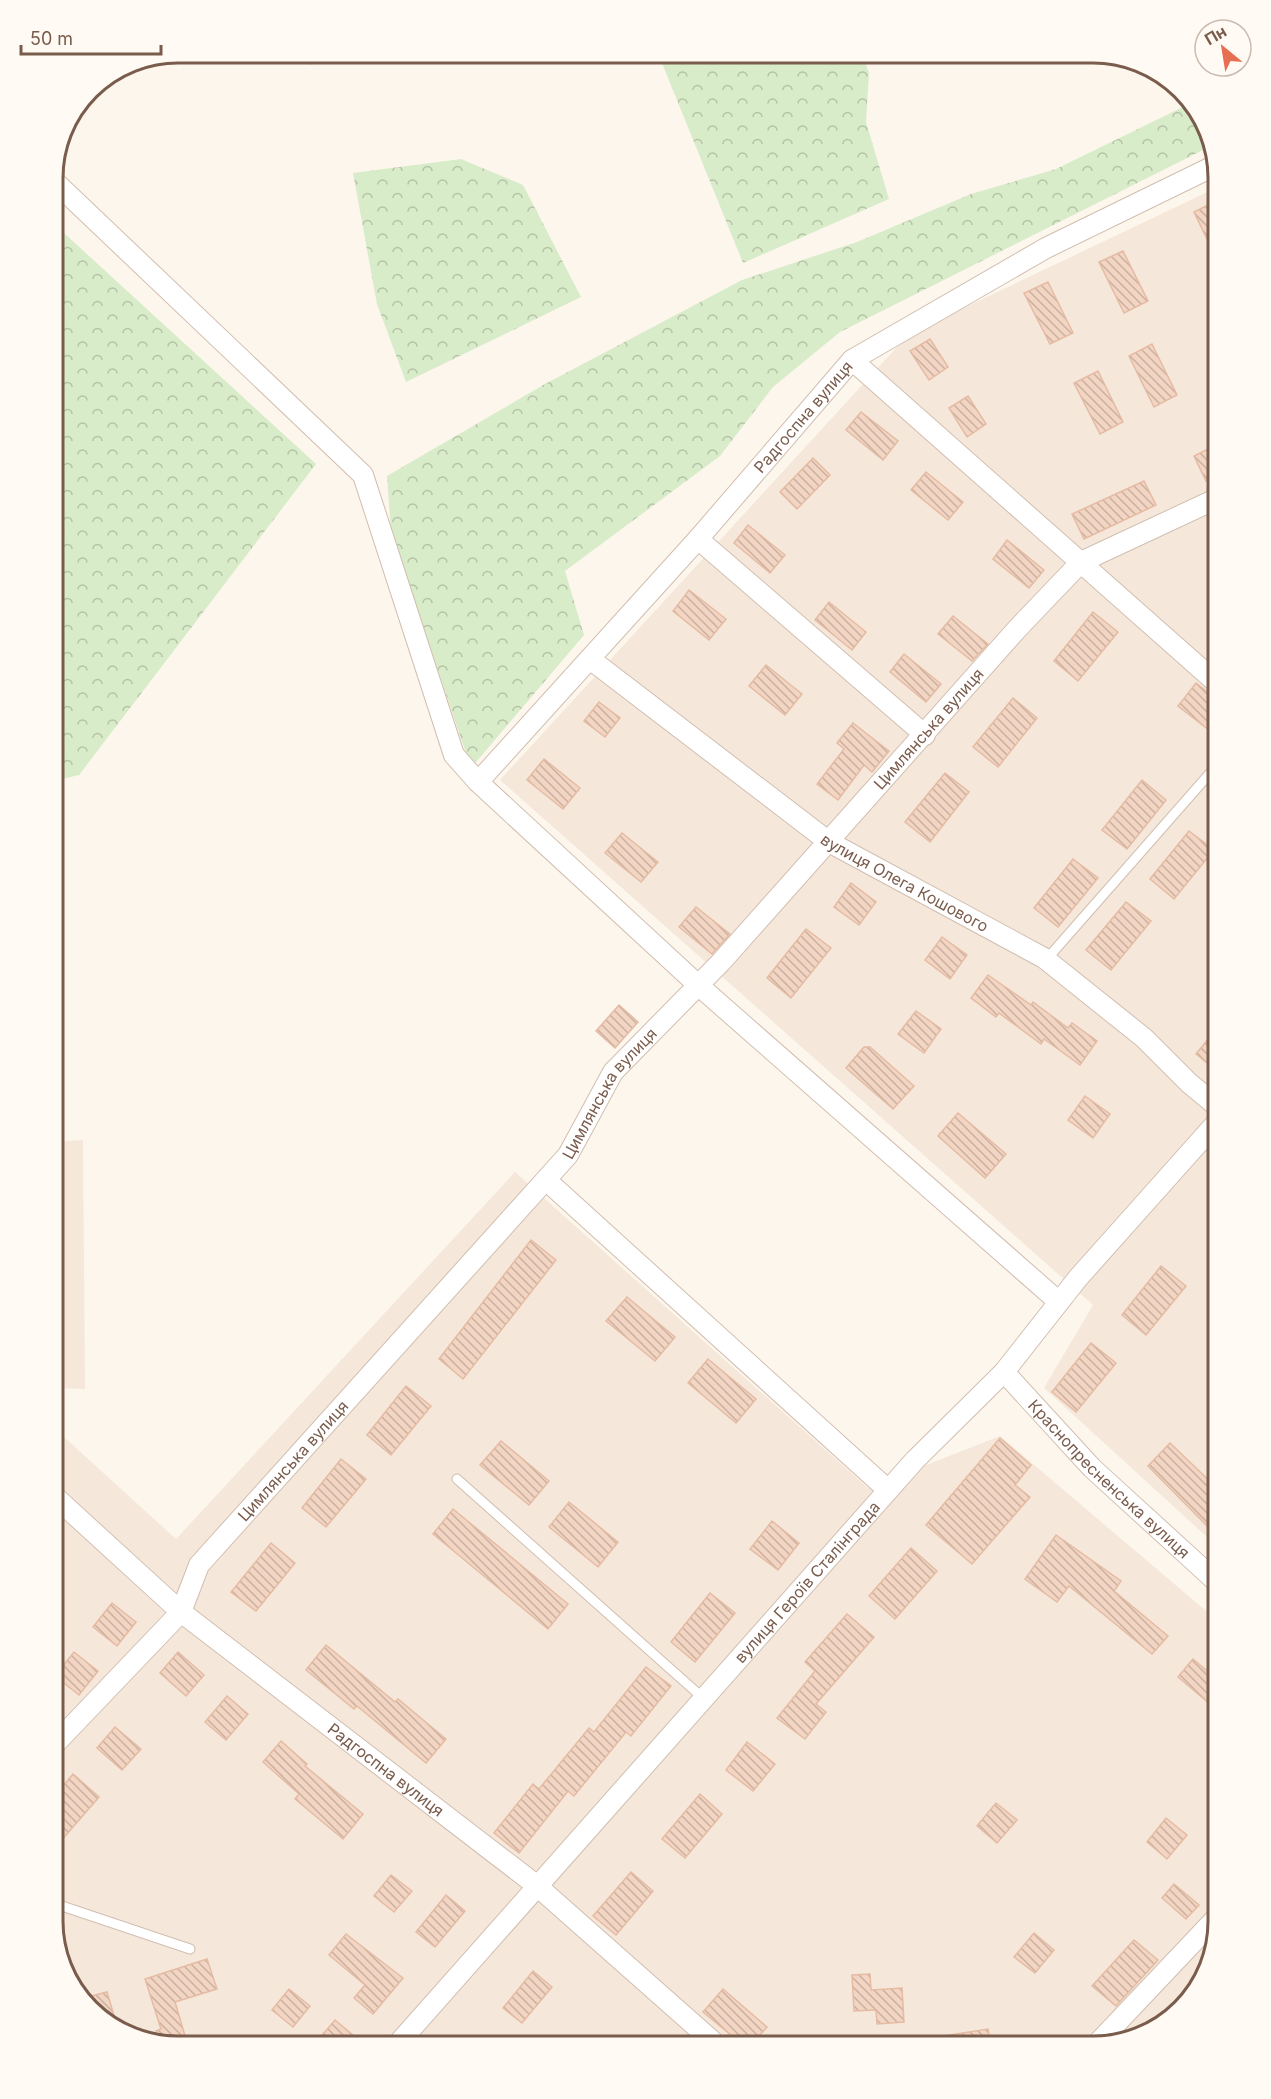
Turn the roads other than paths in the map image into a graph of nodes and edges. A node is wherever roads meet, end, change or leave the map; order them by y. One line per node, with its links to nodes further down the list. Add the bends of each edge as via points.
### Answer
1 (1207, 169): 3 (street, Радгоспна вулиця, via 1046,248)
2 (63, 190): 11 (street, via 363,475 454,755)
3 (852, 360): 5 (street, Радгоспна вулиця); 6 (street)
4 (1208, 503): 6 (street, Цимлянська вулиця)
5 (698, 539): 7 (street, Радгоспна вулиця); 9 (street)
6 (1081, 562): 8 (street); 9 (street, Цимлянська вулиця)
7 (590, 659): 11 (street, Радгоспна вулиця); 12 (street, вулиця Олега Кошового)
8 (1208, 675)
9 (925, 735): 12 (street, Цимлянська вулиця)
10 (1208, 775): 13 (lane)
11 (478, 782): 14 (street)
12 (829, 842): 13 (street, вулиця Олега Кошового); 14 (street, Цимлянська вулиця)
13 (1046, 960): 15 (street, вулиця Олега Кошового, via 1144,1038)
14 (698, 985): 17 (street, Цимлянська вулиця, via 613,1072 568,1155); 18 (street)
15 (1208, 1099)
16 (1208, 1132): 18 (street, вулиця Героїв Сталінграда)
17 (546, 1180): 21 (street); 24 (street, Цимлянська вулиця, via 199,1565)
18 (1059, 1302): 19 (street, вулиця Героїв Сталінграда)
19 (1004, 1372): 21 (street, вулиця Героїв Сталінграда); 23 (street, Краснопресненська вулиця, via 1092,1468)
20 (457, 1479): 25 (lane)
21 (888, 1490): 25 (street, вулиця Героїв Сталінграда)
22 (63, 1505): 24 (street, Радгоспна вулиця)
23 (1208, 1574)
24 (181, 1612): 26 (street, Цимлянська вулиця); 27 (street, Радгоспна вулиця)
25 (702, 1698): 27 (street, вулиця Героїв Сталінграда)
26 (63, 1735)
27 (536, 1885): 32 (street, вулиця Героїв Сталінграда); 33 (street, Радгоспна вулиця)
28 (63, 1908): 30 (lane)
29 (1208, 1927): 31 (street)
30 (190, 1949)
31 (1105, 2035)
32 (405, 2036)
33 (707, 2036)

